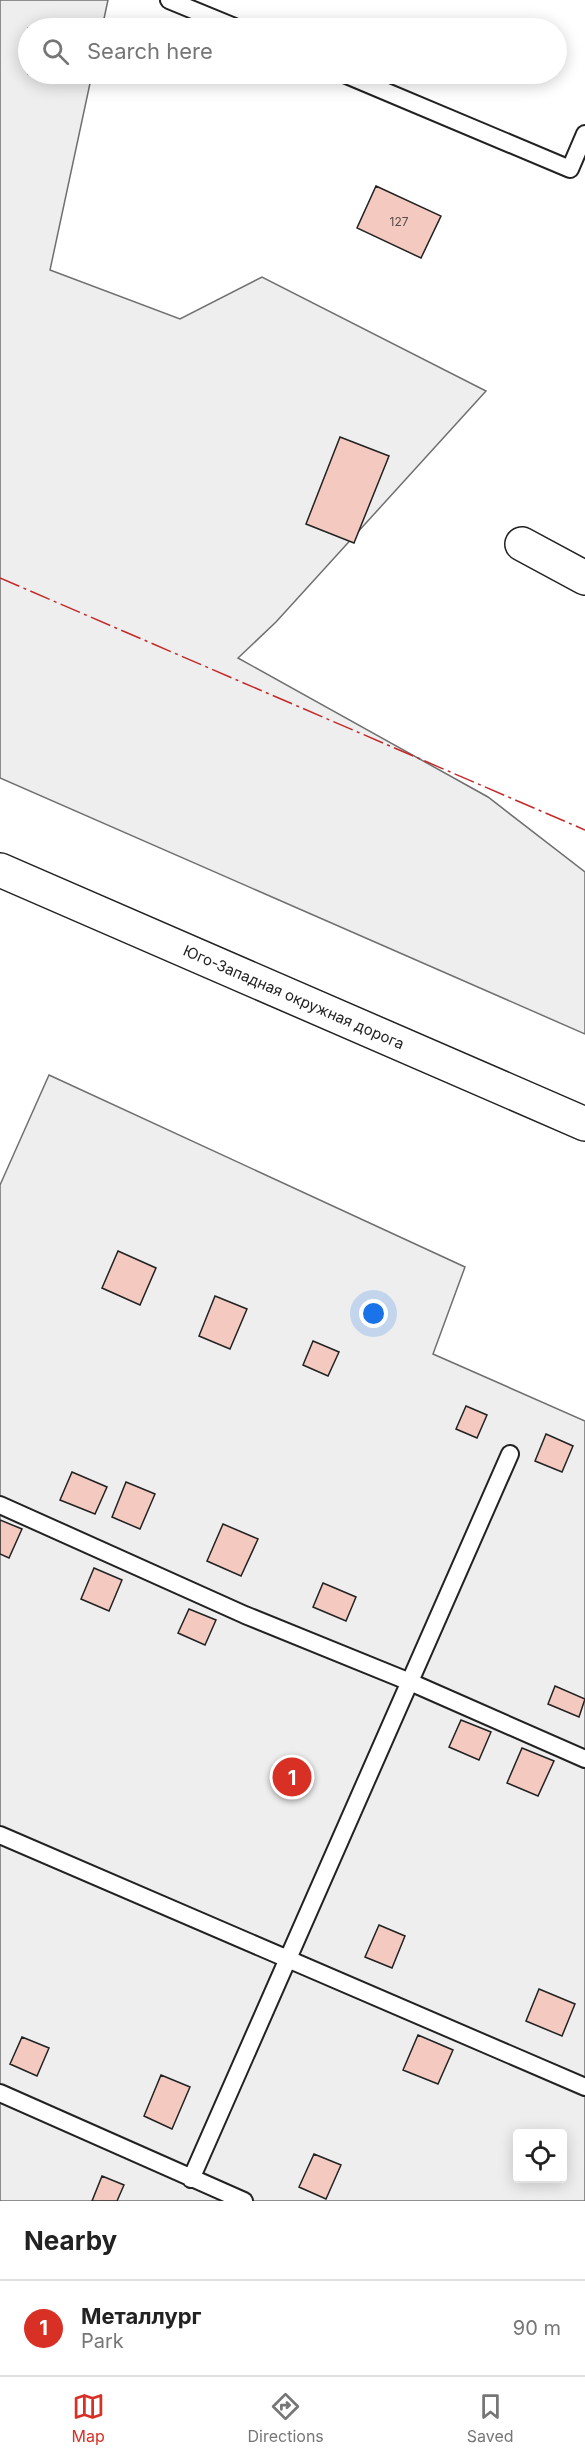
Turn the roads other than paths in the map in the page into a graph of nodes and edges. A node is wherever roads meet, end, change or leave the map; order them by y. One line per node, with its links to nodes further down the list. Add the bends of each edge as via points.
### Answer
1 (169, 0): 2 (lane)
2 (213, 18)
3 (368, 84): 4 (lane, via 570,169)
4 (585, 134)
5 (522, 544): 6 (main road)
6 (585, 578)
7 (0, 870): 8 (main road, Юго-Западная окружная дорога)
8 (585, 1124)
9 (510, 1454): 11 (lane)
10 (0, 1505): 11 (lane, via 245,1615)
11 (410, 1682): 12 (lane); 14 (lane)
12 (585, 1759)
13 (0, 1835): 14 (lane)
14 (288, 1959): 15 (lane); 17 (lane)
15 (585, 2087)
16 (0, 2093): 17 (lane)
17 (191, 2179): 18 (lane)
18 (244, 2201)

